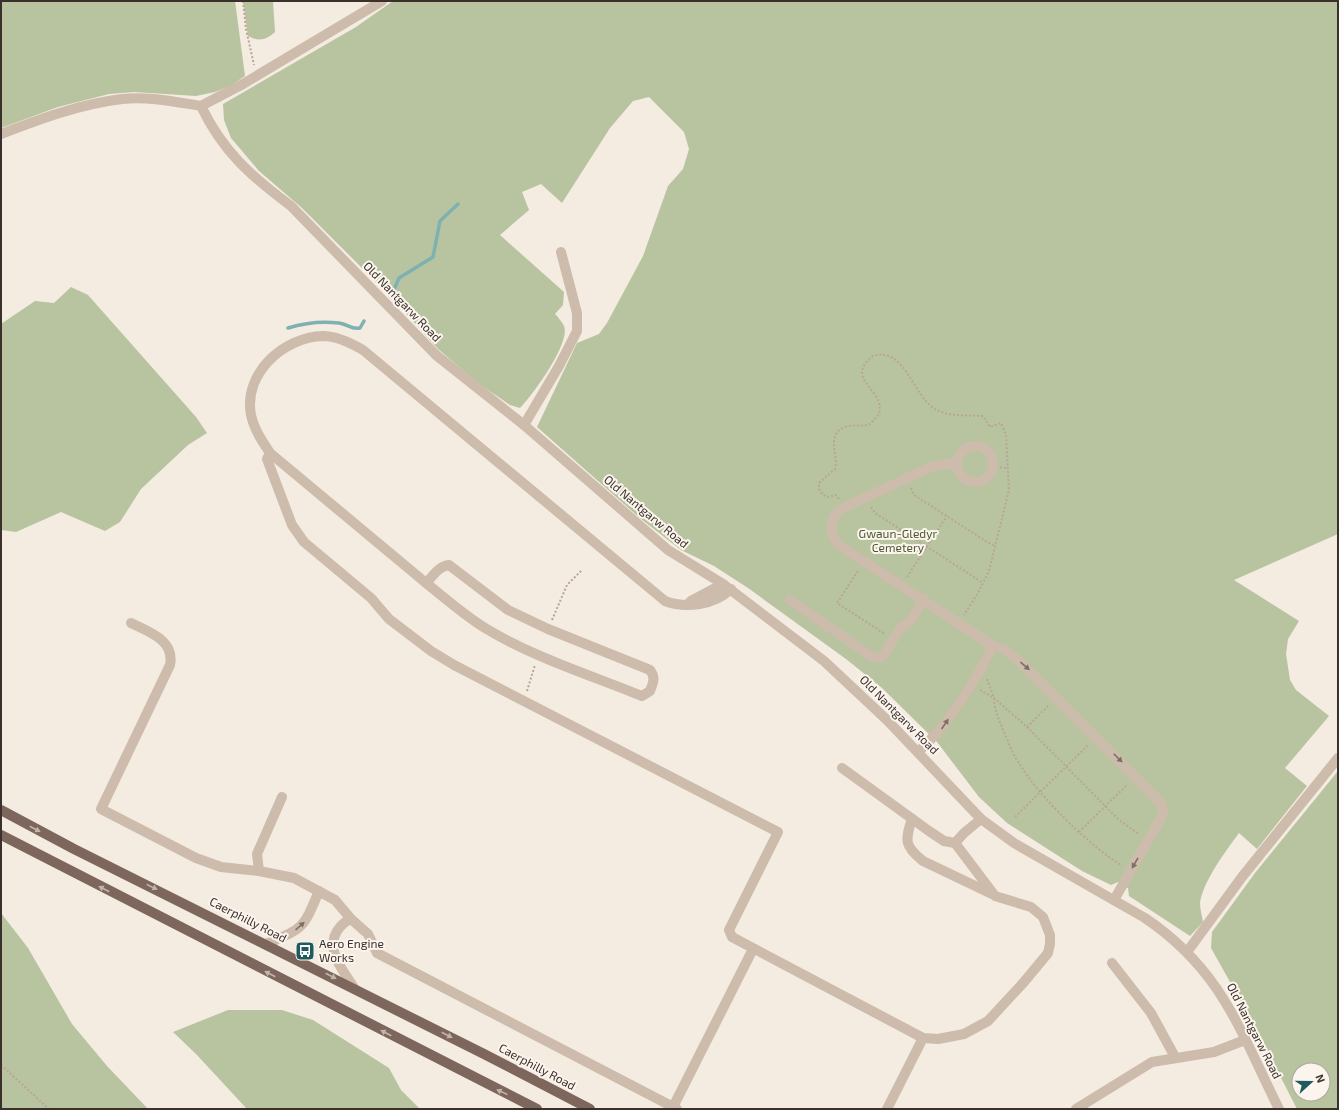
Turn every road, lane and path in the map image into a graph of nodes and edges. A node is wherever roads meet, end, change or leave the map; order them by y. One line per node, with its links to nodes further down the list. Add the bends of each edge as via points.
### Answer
1 (243, 1): 3 (path)
2 (382, 1): 3 (street)
3 (256, 76): 4 (street)
4 (201, 106): 5 (street, via 164,100 122,99 80,107); 7 (street, Old Nantgarw Road, via 211,128 227,150 265,187 291,206 436,355)
5 (1, 134)
6 (561, 252): 7 (street, via 577,314 577,331)
7 (524, 425): 22 (street, Old Nantgarw Road, via 668,550)
8 (270, 453): 20 (street); 22 (street, via 260,439 251,414 253,389 260,373 272,356 297,341 324,336 339,339 363,350 665,601 677,606 687,605 691,601); 58 (street, via 267,459 274,480 292,525 304,542 371,598 389,619 431,651 461,669 778,832 729,930 732,937)
9 (957, 463): 10 (street, via 960,474 974,482 985,479); 10 (street, via 965,449 975,446 990,454); 12 (street, via 933,466)
10 (992, 467): 11 (path)
11 (1008, 468): 14 (path, via 1006,435 1001,422 990,427 983,416 936,410 920,395 900,364 885,355 877,355 867,362 863,375 865,384 879,402 879,414 870,424 846,427 837,434 833,444 835,469 819,483 822,495 836,495); 16 (path, via 1009,490)
12 (906, 478): 13 (street); 15 (path, via 914,495)
13 (867, 496): 17 (path, via 875,513); 23 (street, via 836,513 831,524 833,536 836,541)
14 (839, 500)
15 (947, 516): 16 (path); 17 (path)
16 (996, 546): 21 (path)
17 (927, 547): 19 (path); 21 (path)
18 (859, 568): 27 (path, via 837,603)
19 (906, 579)
20 (426, 583): 20 (street, via 499,636 642,696 650,691 654,681 650,670 548,630 508,610 450,565 438,570)
21 (984, 583): 25 (path)
22 (727, 587): 35 (street, Old Nantgarw Road, via 824,661)
23 (924, 599): 24 (street, via 909,623 901,628 884,655 879,658 871,656); 28 (street)
24 (790, 600)
25 (963, 616)
26 (131, 623): 51 (street, via 164,640 172,656 101,809 196,858 221,867)
27 (889, 636)
28 (993, 646): 30 (street); 31 (street, one-way to 31, via 1004,649 1018,660)
29 (984, 672): 32 (path)
30 (972, 682): 32 (path); 35 (street, one-way to 30, via 940,731)
31 (1057, 697): 33 (path); 34 (street)
32 (994, 698): 33 (path); 40 (path, via 994,708 1012,751)
33 (1027, 727): 37 (path)
34 (1096, 737): 37 (path); 39 (street, one-way to 39)
35 (918, 752): 46 (street, Old Nantgarw Road)
36 (1338, 758): 59 (street, via 1242,877)
37 (1066, 766): 40 (path); 42 (path)
38 (842, 768): 45 (street)
39 (1136, 776): 42 (path); 49 (street, via 1162,805 1162,816)
40 (1039, 792): 44 (path); 47 (path)
41 (282, 797): 51 (street, via 257,854)
42 (1105, 807): 47 (path); 49 (path, via 1118,820)
43 (1, 810): 57 (main road, Caerphilly Road, one-way to 57)
44 (1015, 817)
45 (912, 819): 50 (street, via 944,841); 54 (street, via 906,837 915,855)
46 (981, 819): 50 (street); 55 (street, Old Nantgarw Road, via 1014,843)
47 (1079, 832): 52 (path, via 1094,847)
48 (1, 835): 68 (main road, one-way to 48)
49 (1148, 840): 52 (street, one-way to 52)
50 (954, 843): 54 (street)
51 (259, 871): 53 (street, via 294,878)
52 (1130, 872): 55 (street)
53 (319, 892): 56 (street, via 335,900); 57 (street, one-way to 53, via 302,926)
54 (995, 896): 62 (street, via 1031,907 1043,917 1050,935 1048,953 988,1021 964,1034 938,1039)
55 (1114, 900): 59 (street, Old Nantgarw Road, via 1161,929)
56 (351, 919): 61 (street, via 339,928 332,942 335,957); 66 (street, via 368,934 377,953)
57 (266, 944): 61 (main road, Caerphilly Road, one-way to 61)
58 (752, 949): 62 (street); 66 (street)
59 (1187, 952): 63 (street, Old Nantgarw Road, via 1218,989)
60 (1112, 963): 64 (street, via 1152,1013)
61 (354, 988): 69 (main road, Caerphilly Road, one-way to 69)
62 (924, 1038): 70 (street)
63 (1245, 1040): 64 (street, via 1214,1052); 72 (street, Old Nantgarw Road)
64 (1175, 1057): 71 (street, via 1152,1062)
65 (1, 1065): 67 (path)
66 (675, 1108)
67 (49, 1109)
68 (537, 1109)
69 (590, 1109)
70 (887, 1109)
71 (1076, 1109)
72 (1279, 1109)

